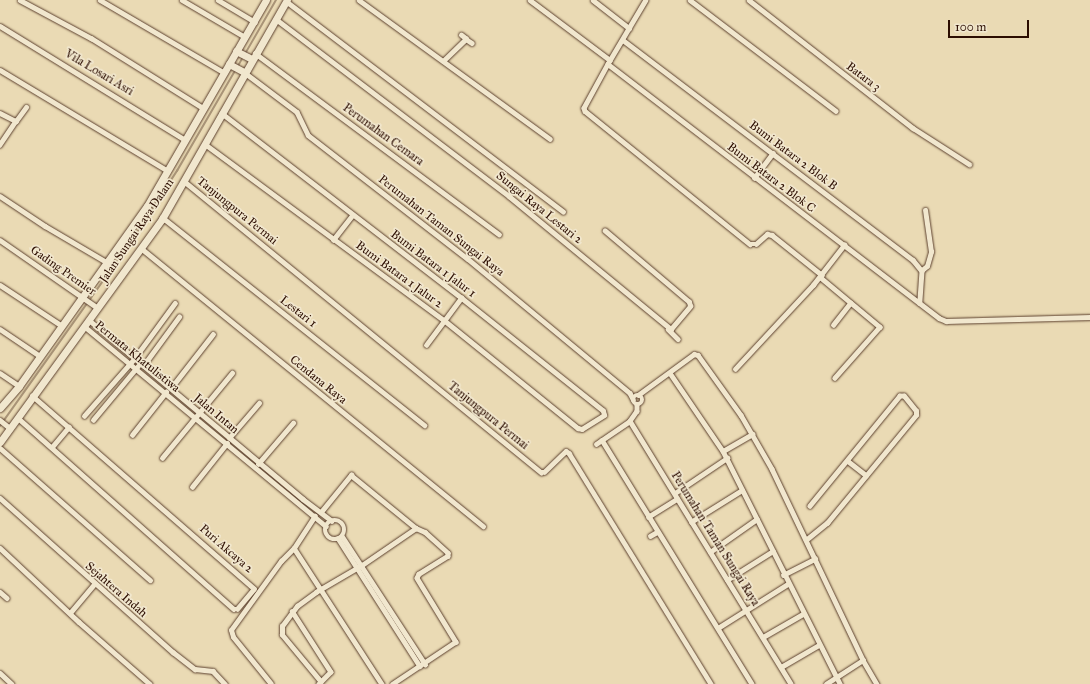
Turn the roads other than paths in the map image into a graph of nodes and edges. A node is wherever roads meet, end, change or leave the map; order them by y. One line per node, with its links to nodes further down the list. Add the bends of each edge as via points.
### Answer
1 (20, 0): 31 (street, via 97,42)
2 (100, 0): 28 (street)
3 (182, 0): 18 (street)
4 (218, 0): 14 (street)
5 (266, 0): 14 (street)
6 (286, 0): 13 (street, Jalan Sungai Raya Dalam); 47 (street)
7 (359, 0): 24 (street)
8 (530, 0): 25 (street, Bumi Batara 2 Blok C)
9 (593, 0): 16 (street)
10 (646, 0): 16 (street)
11 (690, 0): 32 (street)
12 (749, 0): 41 (street, Batara 3, via 914,128)
13 (276, 19): 23 (street, Jalan Sungai Raya Dalam); 74 (street, Sungai Raya Lestari 2, via 504,191)
14 (255, 22): 18 (street)
15 (0, 26): 37 (street, Vila Losari Asri)
16 (629, 28): 20 (street)
17 (461, 35): 19 (street)
18 (245, 37): 22 (street)
19 (466, 39): 21 (street); 24 (street)
20 (622, 40): 25 (street); 40 (street, Bumi Batara 2 Blok B)
21 (472, 43)
22 (238, 52): 23 (street); 26 (street)
23 (252, 57): 29 (street, Jalan Sungai Raya Dalam); 51 (street, Perumahan Cemara)
24 (443, 61): 36 (street)
25 (609, 62): 43 (street, Bumi Batara 2 Blok C); 58 (street, via 584,108 587,114 750,244 756,244 767,234 772,235)
26 (231, 65): 28 (street); 29 (street)
27 (0, 70): 42 (street)
28 (223, 72): 31 (street)
29 (243, 72): 34 (street, Jalan Sungai Raya Dalam); 93 (street, Perumahan Taman Sungai Raya, via 297,112 308,135 468,258)
30 (26, 107): 35 (street)
31 (204, 108): 37 (street)
32 (836, 111)
33 (0, 113): 35 (street)
34 (222, 114): 38 (street, Jalan Sungai Raya Dalam); 48 (street, Bumi Batara 1 Jalur 1)
35 (16, 121): 39 (street)
36 (550, 139)
37 (186, 140): 42 (street)
38 (205, 144): 44 (street, Jalan Sungai Raya Dalam); 53 (street, Bumi Batara 1 Jalur 2)
39 (0, 145)
40 (773, 153): 43 (street); 57 (street, Bumi Batara 2 Blok B, via 913,260)
41 (969, 164)
42 (168, 171): 56 (street)
43 (754, 178): 54 (street, Bumi Batara 2 Blok C)
44 (184, 181): 49 (street, Jalan Sungai Raya Dalam); 176 (street, Tanjungpura Permai, via 540,472 544,472 566,451 569,453)
45 (0, 196): 56 (street)
46 (925, 210): 57 (street, via 931,252)
47 (563, 211)
48 (352, 216): 53 (street); 61 (street, Bumi Batara 1 Jalur 1)
49 (162, 218): 55 (street, Jalan Sungai Raya Dalam); 106 (street, Lestari 1)
50 (605, 231): 74 (street, via 689,302 690,306)
51 (499, 234)
52 (0, 240): 60 (street, Gading Premier)
53 (333, 240): 69 (street, Bumi Batara 1 Jalur 2)
54 (844, 245): 58 (street); 64 (street, Bumi Batara 2 Blok C)
55 (141, 248): 65 (street, Jalan Sungai Raya Dalam); 137 (street, Cendana Raya)
56 (108, 263): 60 (street)
57 (922, 270): 64 (street)
58 (821, 276): 62 (street); 83 (street)
59 (0, 285): 70 (street)
60 (84, 297): 65 (street, Gading Premier); 70 (street)
61 (461, 298): 69 (street); 109 (street, Bumi Batara 1 Jalur 1, via 603,411 604,415 582,429)
62 (850, 302): 71 (street); 87 (street, via 880,327)
63 (175, 303): 79 (street)
64 (921, 305): 67 (street, Bumi Batara 2 Blok C, via 946,321)
65 (97, 307): 68 (street, Jalan Sungai Raya Dalam)
66 (179, 317): 81 (street)
67 (1090, 317)
68 (89, 320): 72 (street, Jalan Sungai Raya Dalam); 79 (street, Jalan Intan)
69 (444, 320): 77 (street); 109 (street, Bumi Batara 1 Jalur 2)
70 (61, 325): 78 (street)
71 (833, 325)
72 (84, 326): 80 (street, Permata Khatulistiwa); 92 (street, Jalan Sungai Raya Dalam)
73 (0, 329): 78 (street)
74 (668, 329): 76 (street, Sungai Raya Lestari 2)
75 (213, 334): 89 (street)
76 (678, 339)
77 (426, 345)
78 (40, 356): 88 (street)
79 (134, 359): 80 (street); 81 (street, Jalan Intan)
80 (130, 363): 82 (street, Permata Khatulistiwa); 99 (street)
81 (141, 365): 82 (street); 89 (street, Jalan Intan)
82 (136, 368): 91 (street, Permata Khatulistiwa); 103 (street)
83 (735, 370)
84 (0, 373): 88 (street)
85 (232, 373): 98 (street)
86 (670, 373): 90 (street); 110 (street, via 696,353); 118 (street)
87 (835, 378)
88 (19, 386): 97 (street)
89 (171, 388): 98 (street, Jalan Intan)
90 (646, 391): 93 (street); 94 (street)
91 (166, 392): 101 (street, Permata Khatulistiwa); 111 (street)
92 (32, 396): 100 (street, Jalan Sungai Raya Dalam); 108 (street, Puri Akcaya 2)
93 (636, 396): 94 (street); 96 (street)
94 (643, 400): 96 (street)
95 (259, 403): 112 (street)
96 (637, 405): 104 (street, via 637,411)
97 (0, 408)
98 (200, 414): 101 (street); 112 (street, Jalan Intan)
99 (84, 416)
100 (18, 418): 107 (street, Jalan Sungai Raya Dalam); 116 (street, Puri Akcaya 2)
101 (196, 418): 112 (street, Permata Khatulistiwa); 119 (street)
102 (0, 420): 107 (street)
103 (93, 420)
104 (630, 421): 113 (street); 126 (street, Perumahan Taman Sungai Raya)
105 (293, 423): 122 (street)
106 (422, 424)
107 (8, 427): 114 (street, Jalan Sungai Raya Dalam)
108 (69, 428): 116 (street); 116 (street, Puri Akcaya 2, via 254,589 235,610)
109 (578, 428)
110 (753, 434): 118 (street); 142 (street)
111 (132, 435)
112 (228, 440): 122 (street, Permata Khatulistiwa); 124 (street)
113 (602, 440): 115 (street); 132 (street)
114 (0, 442)
115 (596, 444)
116 (52, 447)
117 (0, 448): 150 (street)
118 (723, 451): 120 (street)
119 (162, 458)
120 (727, 458): 125 (street); 126 (street)
121 (848, 461): 123 (street); 123 (street, via 900,396 904,396 917,413); 129 (street)
122 (258, 464): 130 (street); 131 (street, Permata Khatulistiwa)
123 (866, 475): 142 (street, via 821,530)
124 (192, 487)
125 (742, 490): 133 (street); 135 (street)
126 (675, 493): 128 (street, Perumahan Taman Sungai Raya)
127 (0, 498): 152 (street, Sejahtera Indah)
128 (677, 499): 132 (street); 135 (street, Perumahan Taman Sungai Raya)
129 (810, 506)
130 (321, 512): 134 (street); 138 (street, via 352,475)
131 (316, 516): 136 (street, Permata Khatulistiwa); 144 (street)
132 (648, 517): 139 (street)
133 (757, 519): 145 (street); 146 (street)
134 (332, 520): 136 (street); 141 (street, via 342,524 344,530)
135 (691, 522): 146 (street, Perumahan Taman Sungai Raya)
136 (326, 526): 141 (street, via 328,537)
137 (483, 526)
138 (416, 528): 148 (street); 165 (street, via 425,532 448,553 448,556 419,574 417,578 456,640 455,644)
139 (657, 532): 140 (street); 161 (street)
140 (650, 536)
141 (340, 537): 148 (street)
142 (807, 539): 147 (street)
143 (0, 548): 159 (street)
144 (294, 548): 154 (street); 173 (street, via 281,561 231,630 233,637)
145 (773, 551): 149 (street); 151 (street)
146 (710, 552): 151 (street, Perumahan Taman Sungai Raya)
147 (815, 558): 149 (street); 164 (street)
148 (360, 566): 154 (street); 165 (street)
149 (783, 575): 153 (street)
150 (150, 580)
151 (727, 580): 157 (street, Perumahan Taman Sungai Raya)
152 (94, 584): 159 (street); 172 (street, Sejahtera Indah, via 192,667 213,671)
153 (788, 584): 157 (street); 160 (street)
154 (322, 590): 158 (street); 174 (street)
155 (0, 592): 156 (street)
156 (7, 598)
157 (746, 608): 161 (street); 162 (street, Perumahan Taman Sungai Raya)
158 (292, 611): 169 (street, via 331,672); 169 (street, via 280,632)
159 (70, 613): 171 (street)
160 (803, 614): 162 (street); 163 (street)
161 (718, 628): 177 (street)
162 (763, 637): 166 (street, Perumahan Taman Sungai Raya)
163 (819, 644): 166 (street); 168 (street)
164 (864, 660): 168 (street); 181 (street)
165 (422, 665): 175 (street)
166 (781, 667): 178 (street, Perumahan Taman Sungai Raya)
167 (0, 673): 170 (street)
168 (836, 678): 179 (street); 180 (street)
169 (320, 683)
170 (12, 684)
171 (150, 684)
172 (226, 684)
173 (272, 684)
174 (382, 684)
175 (393, 684)
176 (711, 684)
177 (752, 684)
178 (791, 684)
179 (826, 684)
180 (840, 684)
181 (877, 684)

